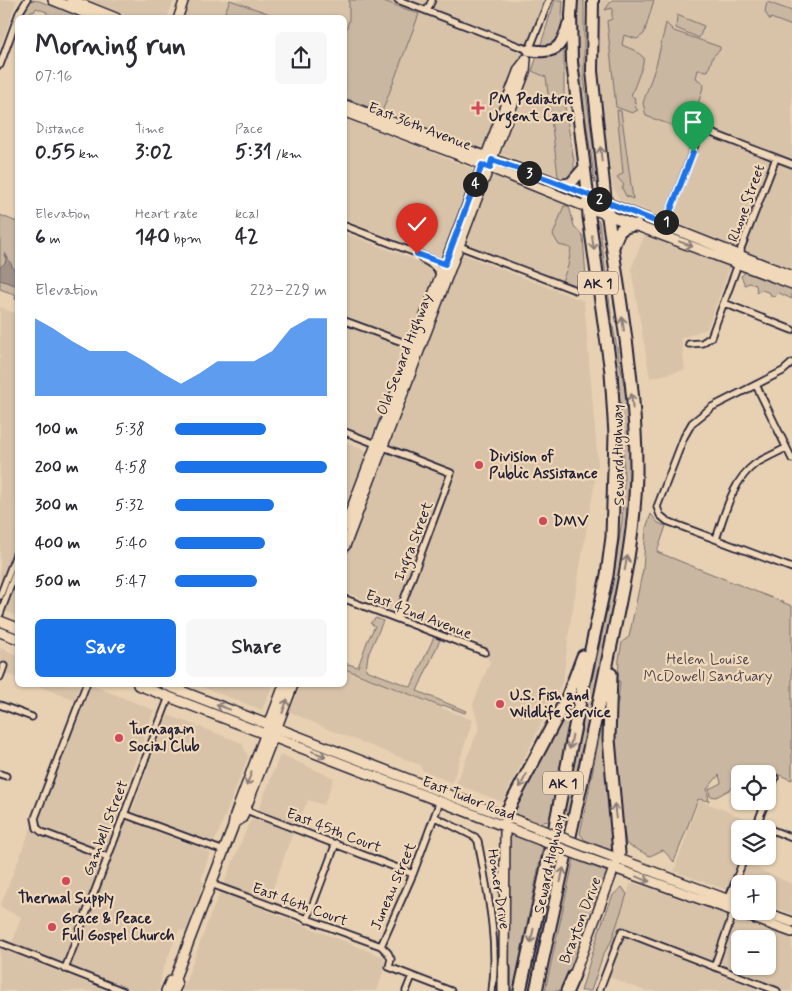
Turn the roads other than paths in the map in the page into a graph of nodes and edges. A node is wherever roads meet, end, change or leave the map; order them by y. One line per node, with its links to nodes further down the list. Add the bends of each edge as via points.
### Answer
1 (21, 0): 12 (street)
2 (27, 0): 12 (street)
3 (53, 0): 14 (main road)
4 (71, 0): 15 (main road)
5 (184, 0): 16 (street)
6 (398, 0): 11 (street)
7 (432, 0): 11 (street)
8 (549, 0): 18 (street, Old Seward Highway)
9 (572, 0): 13 (highway, Seward Highway / AK 1)
10 (594, 0): 28 (highway, Seward Highway / AK 1, one-way to 10, via 592,71)
11 (427, 11): 18 (street)
12 (19, 13)
13 (571, 14): 18 (highway, via 558,48); 25 (highway, Seward Highway / AK 1, via 572,62)
14 (90, 15)
15 (108, 15)
16 (179, 15)
17 (15, 24): 19 (street)
18 (528, 54): 23 (main road, Old Seward Highway)
19 (0, 65)
20 (347, 109): 23 (main road, East 36th Avenue, via 375,116)
21 (347, 110): 23 (main road, East 36th Avenue)
22 (776, 158): 24 (street); 32 (street, via 701,129); 37 (street, Rhone Street)
23 (487, 162): 26 (main road, East 36th Avenue); 29 (main road, East 36th Avenue); 34 (main road, Old Seward Highway); 38 (main road, Old Seward Highway)
24 (792, 164)
25 (584, 168): 26 (highway, via 571,183); 27 (highway, Seward Highway / AK 1)
26 (562, 185): 27 (main road, East 36th Avenue)
27 (588, 195): 28 (main road, East 36th Avenue); 29 (highway, Seward Highway / AK 1)
28 (606, 203): 30 (highway, Seward Highway / AK 1); 32 (main road, East 36th Avenue)
29 (589, 208): 30 (main road, East 36th Avenue); 61 (highway, Seward Highway / AK 1, one-way to 61, via 611,372 615,435 612,537)
30 (608, 215): 31 (main road, East 36th Avenue); 35 (highway, Seward Highway / AK 1)
31 (636, 225): 35 (highway, via 621,229); 37 (main road, East 36th Avenue, one-way to 37)
32 (665, 225): 37 (main road, East 36th Avenue)
33 (347, 227): 36 (street)
34 (459, 246): 42 (street); 43 (main road, Old Seward Highway)
35 (613, 248): 64 (highway, Seward Highway / AK 1, one-way to 35, via 634,516 636,473 629,373)
36 (417, 254): 38 (street); 40 (street, via 433,265)
37 (739, 260): 39 (main road, East 36th Avenue); 41 (main road, East 36th Avenue); 44 (street, Rhone Street)
38 (445, 264): 40 (main road, Old Seward Highway); 43 (main road)
39 (792, 276)
40 (440, 278): 48 (main road, Old Seward Highway)
41 (792, 284)
42 (575, 290)
43 (439, 298): 48 (main road, Old Seward Highway)
44 (724, 304): 46 (street); 47 (street, Rhone Street, via 709,339)
45 (347, 322): 48 (street)
46 (792, 330)
47 (689, 344)
48 (417, 348): 52 (main road, Old Seward Highway)
49 (792, 363): 50 (street, via 784,371)
50 (756, 385): 53 (street); 56 (street, via 712,408 692,423 658,503 660,515 667,521)
51 (347, 433): 52 (street)
52 (380, 445): 55 (main road, Old Seward Highway); 57 (main road, Old Seward Highway); 66 (street, Ingra Street, via 451,473)
53 (786, 448): 54 (street); 56 (street, via 757,463 745,475 733,494)
54 (792, 459)
55 (347, 521)
56 (716, 539): 59 (street)
57 (347, 540)
58 (15, 557): 62 (street)
59 (792, 568)
60 (15, 574): 65 (street)
61 (607, 575): 88 (highway, one-way to 88, via 582,660 567,698); 123 (highway, Seward Highway / AK 1, one-way to 123)
62 (0, 596)
63 (347, 600): 66 (street, East 42nd Avenue)
64 (618, 611): 95 (highway, one-way to 64, via 619,853 609,739 610,677); 124 (highway, Seward Highway / AK 1, one-way to 64)
65 (0, 614)
66 (397, 618): 71 (street, East 42nd Avenue)
67 (0, 621): 68 (main road)
68 (15, 627)
69 (0, 632): 70 (main road)
70 (15, 638)
71 (484, 652)
72 (4, 666): 73 (street)
73 (0, 677)
74 (85, 687): 94 (street, via 35,818 37,828 42,832)
75 (143, 687): 79 (main road, East Tudor Road)
76 (171, 687): 82 (main road, East Tudor Road, one-way to 76)
77 (283, 687): 82 (main road)
78 (292, 687): 82 (main road, one-way to 78)
79 (169, 697): 83 (main road, East Tudor Road); 86 (street, Gambell Street)
80 (0, 705): 81 (street)
81 (32, 717)
82 (273, 726): 83 (main road); 88 (main road, East Tudor Road, via 452,796)
83 (270, 735): 84 (main road, East Tudor Road, one-way to 84); 85 (main road); 89 (main road, one-way to 89)
84 (440, 801): 87 (street, Juneau Street); 88 (main road, East Tudor Road)
85 (246, 810): 89 (main road); 92 (street, East 45th Court)
86 (124, 814): 93 (street); 94 (street, Gambell Street)
87 (434, 817): 97 (street, Juneau Street); 121 (street, Homer Drive, via 478,841 490,907)
88 (505, 821): 95 (main road, East Tudor Road, bridge, via 542,830 584,846); 95 (main road, East Tudor Road, bridge, via 540,840 581,856); 111 (main road, Homer Drive)
89 (234, 824): 93 (main road)
90 (776, 833): 91 (street)
91 (792, 838)
92 (336, 843): 97 (street, East 45th Court); 103 (street)
93 (224, 851): 98 (main road)
94 (108, 857): 112 (street, Gambell Street)
95 (616, 864): 99 (main road, East Tudor Road); 101 (main road, East Tudor Road, one-way to 101); 113 (main road, Brayton Drive)
96 (742, 865): 99 (street)
97 (413, 874): 109 (street, Juneau Street)
98 (211, 884): 103 (street, East 46th Court); 115 (main road)
99 (728, 900): 100 (main road, East Tudor Road)
100 (731, 902)
101 (731, 905)
102 (776, 916): 106 (main road)
103 (307, 920): 109 (street, East 46th Court)
104 (732, 920): 110 (street)
105 (766, 920): 107 (main road, East Tudor Road)
106 (792, 922)
107 (792, 932)
108 (0, 943): 112 (street)
109 (381, 946): 114 (street, Juneau Street, via 391,959 389,967)
110 (714, 967): 126 (street, via 622,931); 127 (street)
111 (504, 968): 122 (highway)
112 (66, 969): 116 (street)
113 (574, 975): 125 (highway)
114 (412, 976): 119 (street); 120 (street)
115 (175, 978): 117 (main road); 118 (main road)
116 (123, 991)
117 (166, 991)
118 (174, 991)
119 (406, 991)
120 (451, 991)
121 (492, 991)
122 (502, 991)
123 (520, 991)
124 (536, 991)
125 (568, 991)
126 (599, 991)
127 (777, 991)

